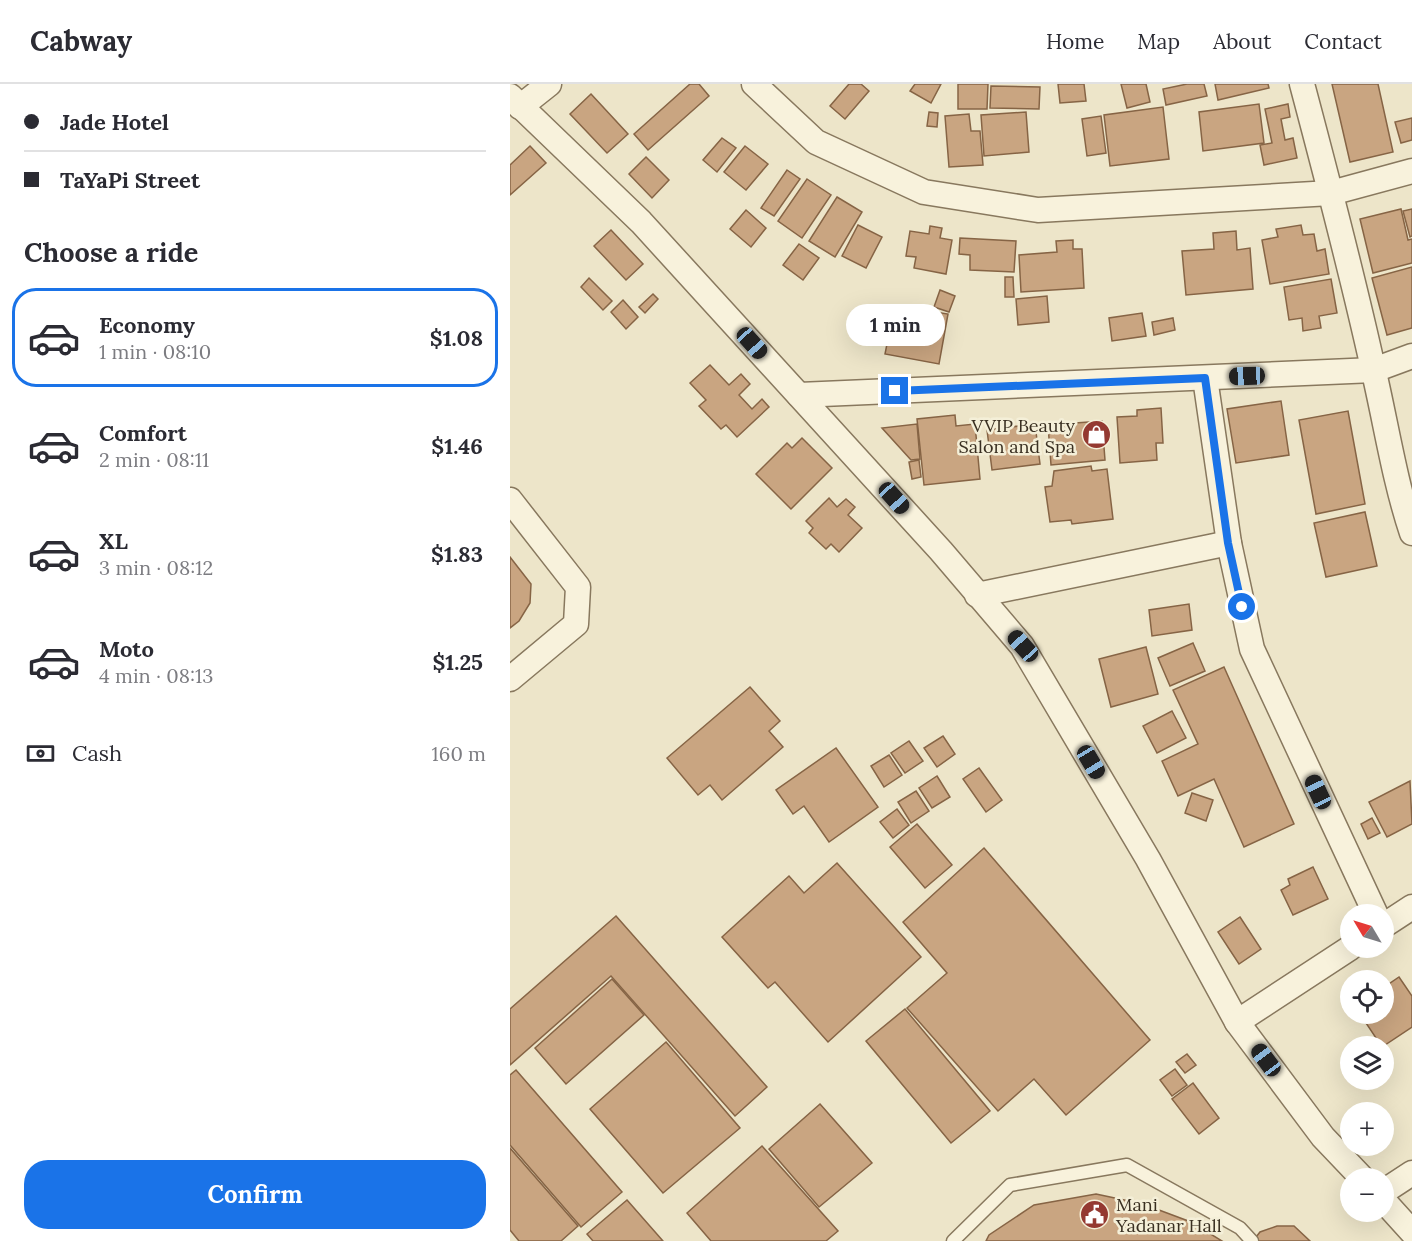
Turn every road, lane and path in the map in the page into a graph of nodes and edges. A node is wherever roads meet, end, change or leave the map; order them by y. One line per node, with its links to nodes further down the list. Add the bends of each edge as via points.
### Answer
1 (549, 84): 4 (street)
2 (754, 84): 6 (street, via 816,142 924,192 1038,210)
3 (1302, 84): 6 (street)
4 (515, 102): 10 (street, via 641,222)
5 (1412, 171): 6 (street)
6 (1331, 193): 8 (street)
7 (1412, 356): 8 (street)
8 (1374, 370): 9 (street); 12 (street, via 1402,504)
9 (1205, 378): 10 (street); 13 (street)
10 (799, 395): 14 (street)
11 (510, 500): 15 (street, via 578,587 576,624)
12 (1412, 533)
13 (1228, 543): 14 (street); 16 (street, via 1252,649)
14 (977, 596): 20 (street, via 1023,646)
15 (510, 679)
16 (1371, 904)
17 (1412, 907): 18 (street)
18 (1394, 919)
19 (1340, 955): 20 (street)
20 (1238, 1022): 21 (street, via 1323,1137)
21 (1353, 1168)
22 (1412, 1173): 23 (street)
23 (1394, 1185)
24 (1394, 1212): 25 (street)
25 (1412, 1232)
26 (953, 1241): 27 (lane, via 1010,1185 1127,1165 1240,1228)
27 (1252, 1241)

